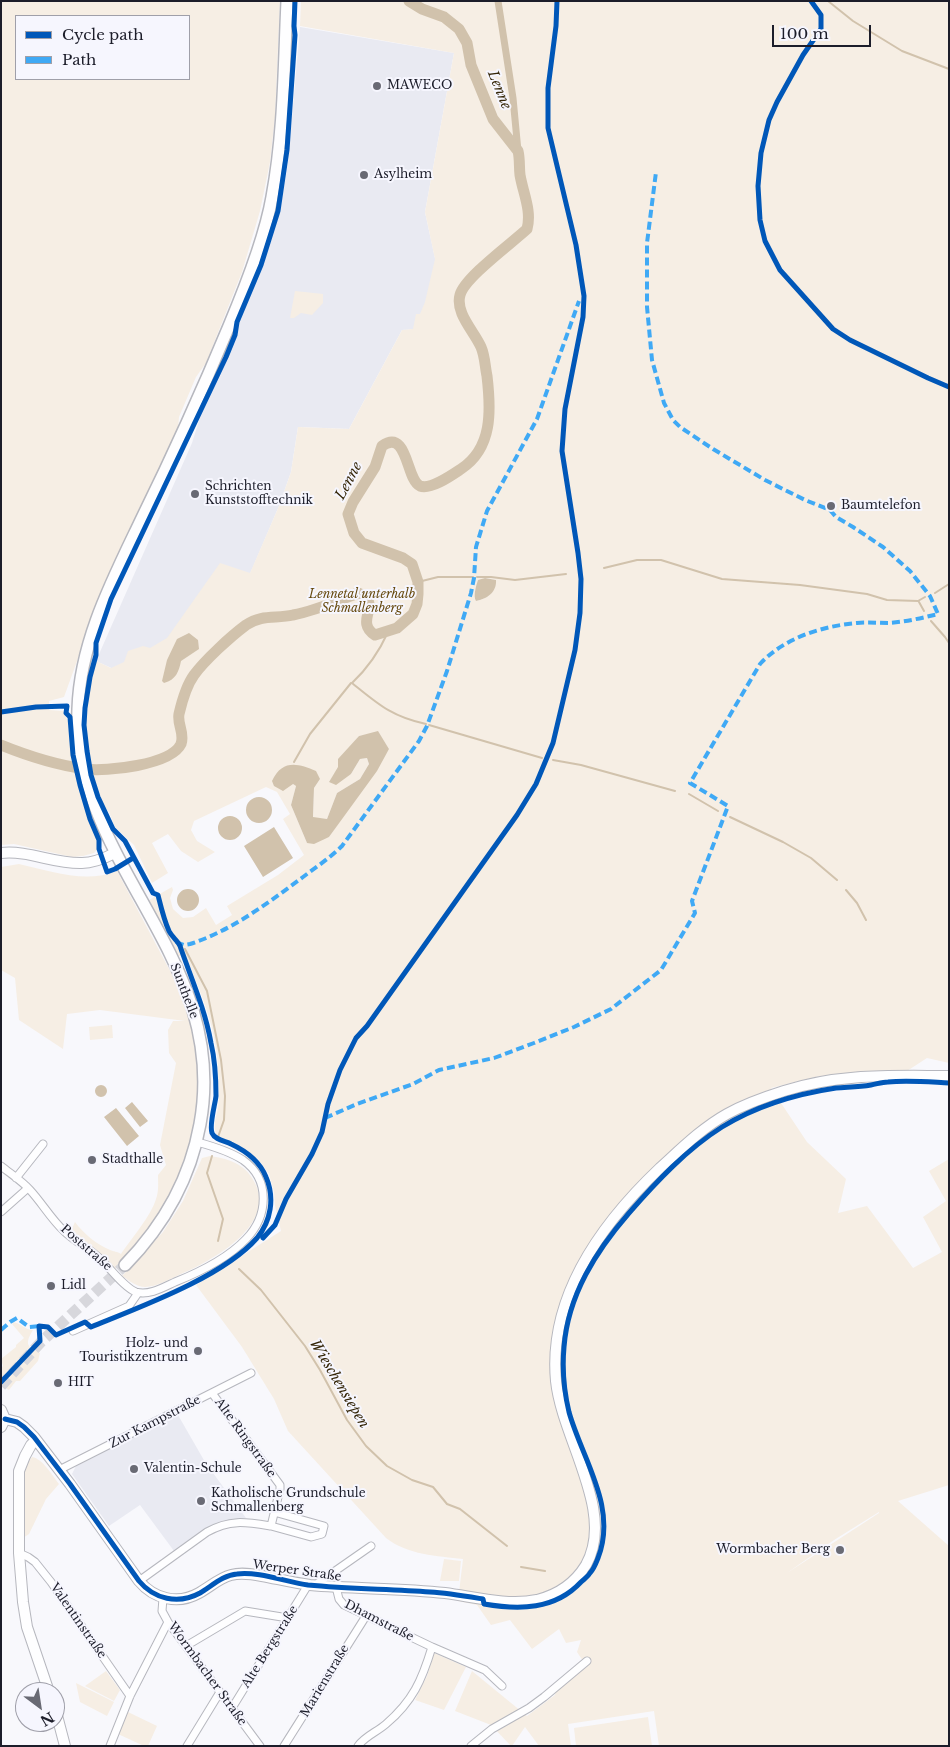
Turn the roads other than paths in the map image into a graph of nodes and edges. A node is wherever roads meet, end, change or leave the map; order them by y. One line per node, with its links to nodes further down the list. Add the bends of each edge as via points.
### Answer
1 (287, 1): 3 (main road, Sunthelle, via 280,140 269,215 228,328 102,604 86,654 78,706 80,754 95,808)
2 (1, 852): 3 (main road, via 20,852 81,863 100,860)
3 (115, 852): 5 (main road, Sunthelle, via 179,973 193,1012 202,1048 204,1076)
4 (949, 1076): 25 (main road, Werper Straße, via 858,1076 812,1083 762,1098 726,1115 699,1134 656,1173 594,1244 568,1294 555,1358 560,1406 594,1512 593,1547 574,1580 550,1596 517,1602 438,1592)
5 (197, 1142): 11 (main road, Sunthelle, via 185,1178 166,1215); 12 (street, via 234,1155 255,1172 264,1201 261,1217 251,1234 236,1248 198,1272 149,1293)
6 (43, 1144): 8 (street)
7 (1, 1166): 8 (street, Poststraße)
8 (16, 1178): 9 (street, Poststraße)
9 (28, 1188): 10 (street); 12 (street, Poststraße, via 64,1231 91,1250)
10 (1, 1212)
11 (125, 1265)
12 (138, 1293): 13 (street, via 131,1304)
13 (73, 1330)
14 (251, 1374): 15 (street, Zur Kampstraße)
15 (212, 1393): 18 (street, Zur Kampstraße); 19 (street, Alte Ringstraße, via 280,1485)
16 (3, 1419): 17 (main road, via 15,1421)
17 (36, 1440): 18 (main road); 22 (main road, via 30,1444 19,1472)
18 (59, 1470): 23 (main road)
19 (274, 1512): 20 (street, Alte Ringstraße); 20 (street, via 324,1526 322,1534 313,1537)
20 (271, 1526): 23 (street, via 238,1522 217,1527)
21 (372, 1546): 24 (street, Werper Straße)
22 (19, 1553): 33 (main road, via 27,1627); 36 (street, Valentinstraße, via 35,1562 51,1582)
23 (139, 1581): 26 (main road, via 148,1591)
24 (311, 1585): 25 (main road, Werper Straße); 26 (main road, Werper Straße, via 235,1574 194,1596); 28 (street, Alte Bergstraße)
25 (336, 1587): 27 (street, Dhamstraße, via 342,1603)
26 (164, 1598): 29 (street, Wormbacher Straße, via 162,1611)
27 (366, 1616): 31 (street, Dhamstraße); 43 (street, Marienstraße)
28 (288, 1618): 30 (street, via 245,1611); 37 (street, Alte Bergstraße)
29 (168, 1622): 30 (street, Wormbacher Straße); 36 (street)
30 (186, 1646): 35 (street, Wormbacher Straße)
31 (432, 1647): 34 (street, Dhamstraße, via 486,1670); 44 (street, via 422,1679 410,1700)
32 (587, 1661): 45 (street, via 553,1691)
33 (46, 1682)
34 (502, 1686)
35 (220, 1692): 37 (street, Wormbacher Straße); 41 (street)
36 (130, 1696): 40 (street)
37 (232, 1708): 42 (street, Wormbacher Straße)
38 (61, 1732): 39 (main road)
39 (65, 1746)
40 (110, 1746)
41 (187, 1746)
42 (260, 1746)
43 (284, 1746)
44 (358, 1746)
45 (471, 1746)

